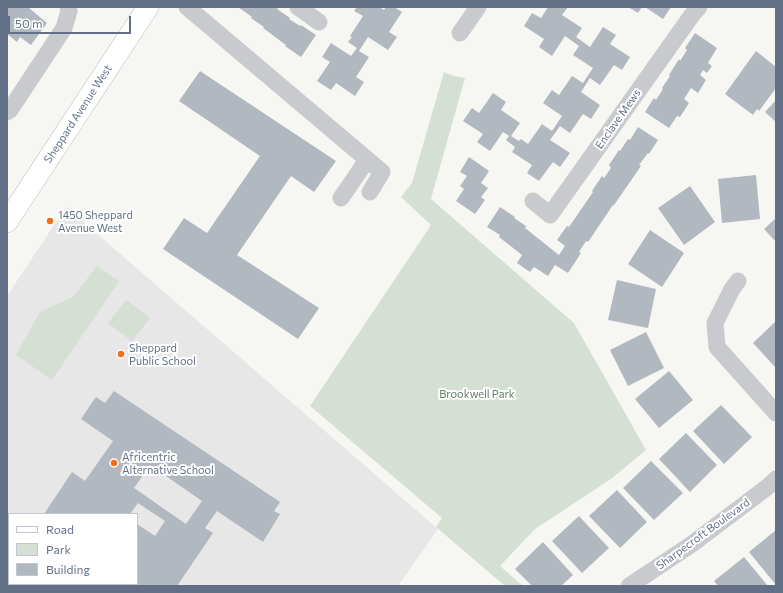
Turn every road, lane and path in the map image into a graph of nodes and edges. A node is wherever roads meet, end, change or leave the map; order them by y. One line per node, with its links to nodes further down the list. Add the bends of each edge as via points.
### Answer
1 (68, 7): 9 (street, via 64,28)
2 (148, 7): 14 (main road, Sheppard Avenue West)
3 (187, 7): 10 (street)
4 (298, 7): 7 (street)
5 (478, 7): 8 (street)
6 (699, 7): 13 (street, Enclave Mews, via 550,214)
7 (319, 22)
8 (460, 33)
9 (7, 112)
10 (367, 160): 11 (street, via 382,172); 12 (street)
11 (370, 192)
12 (341, 198)
13 (533, 201)
14 (7, 222)
15 (738, 281): 16 (street, via 715,323 718,347)
16 (776, 413)
17 (776, 479): 18 (street, Sharpecroft Boulevard, via 698,539)
18 (629, 586)

